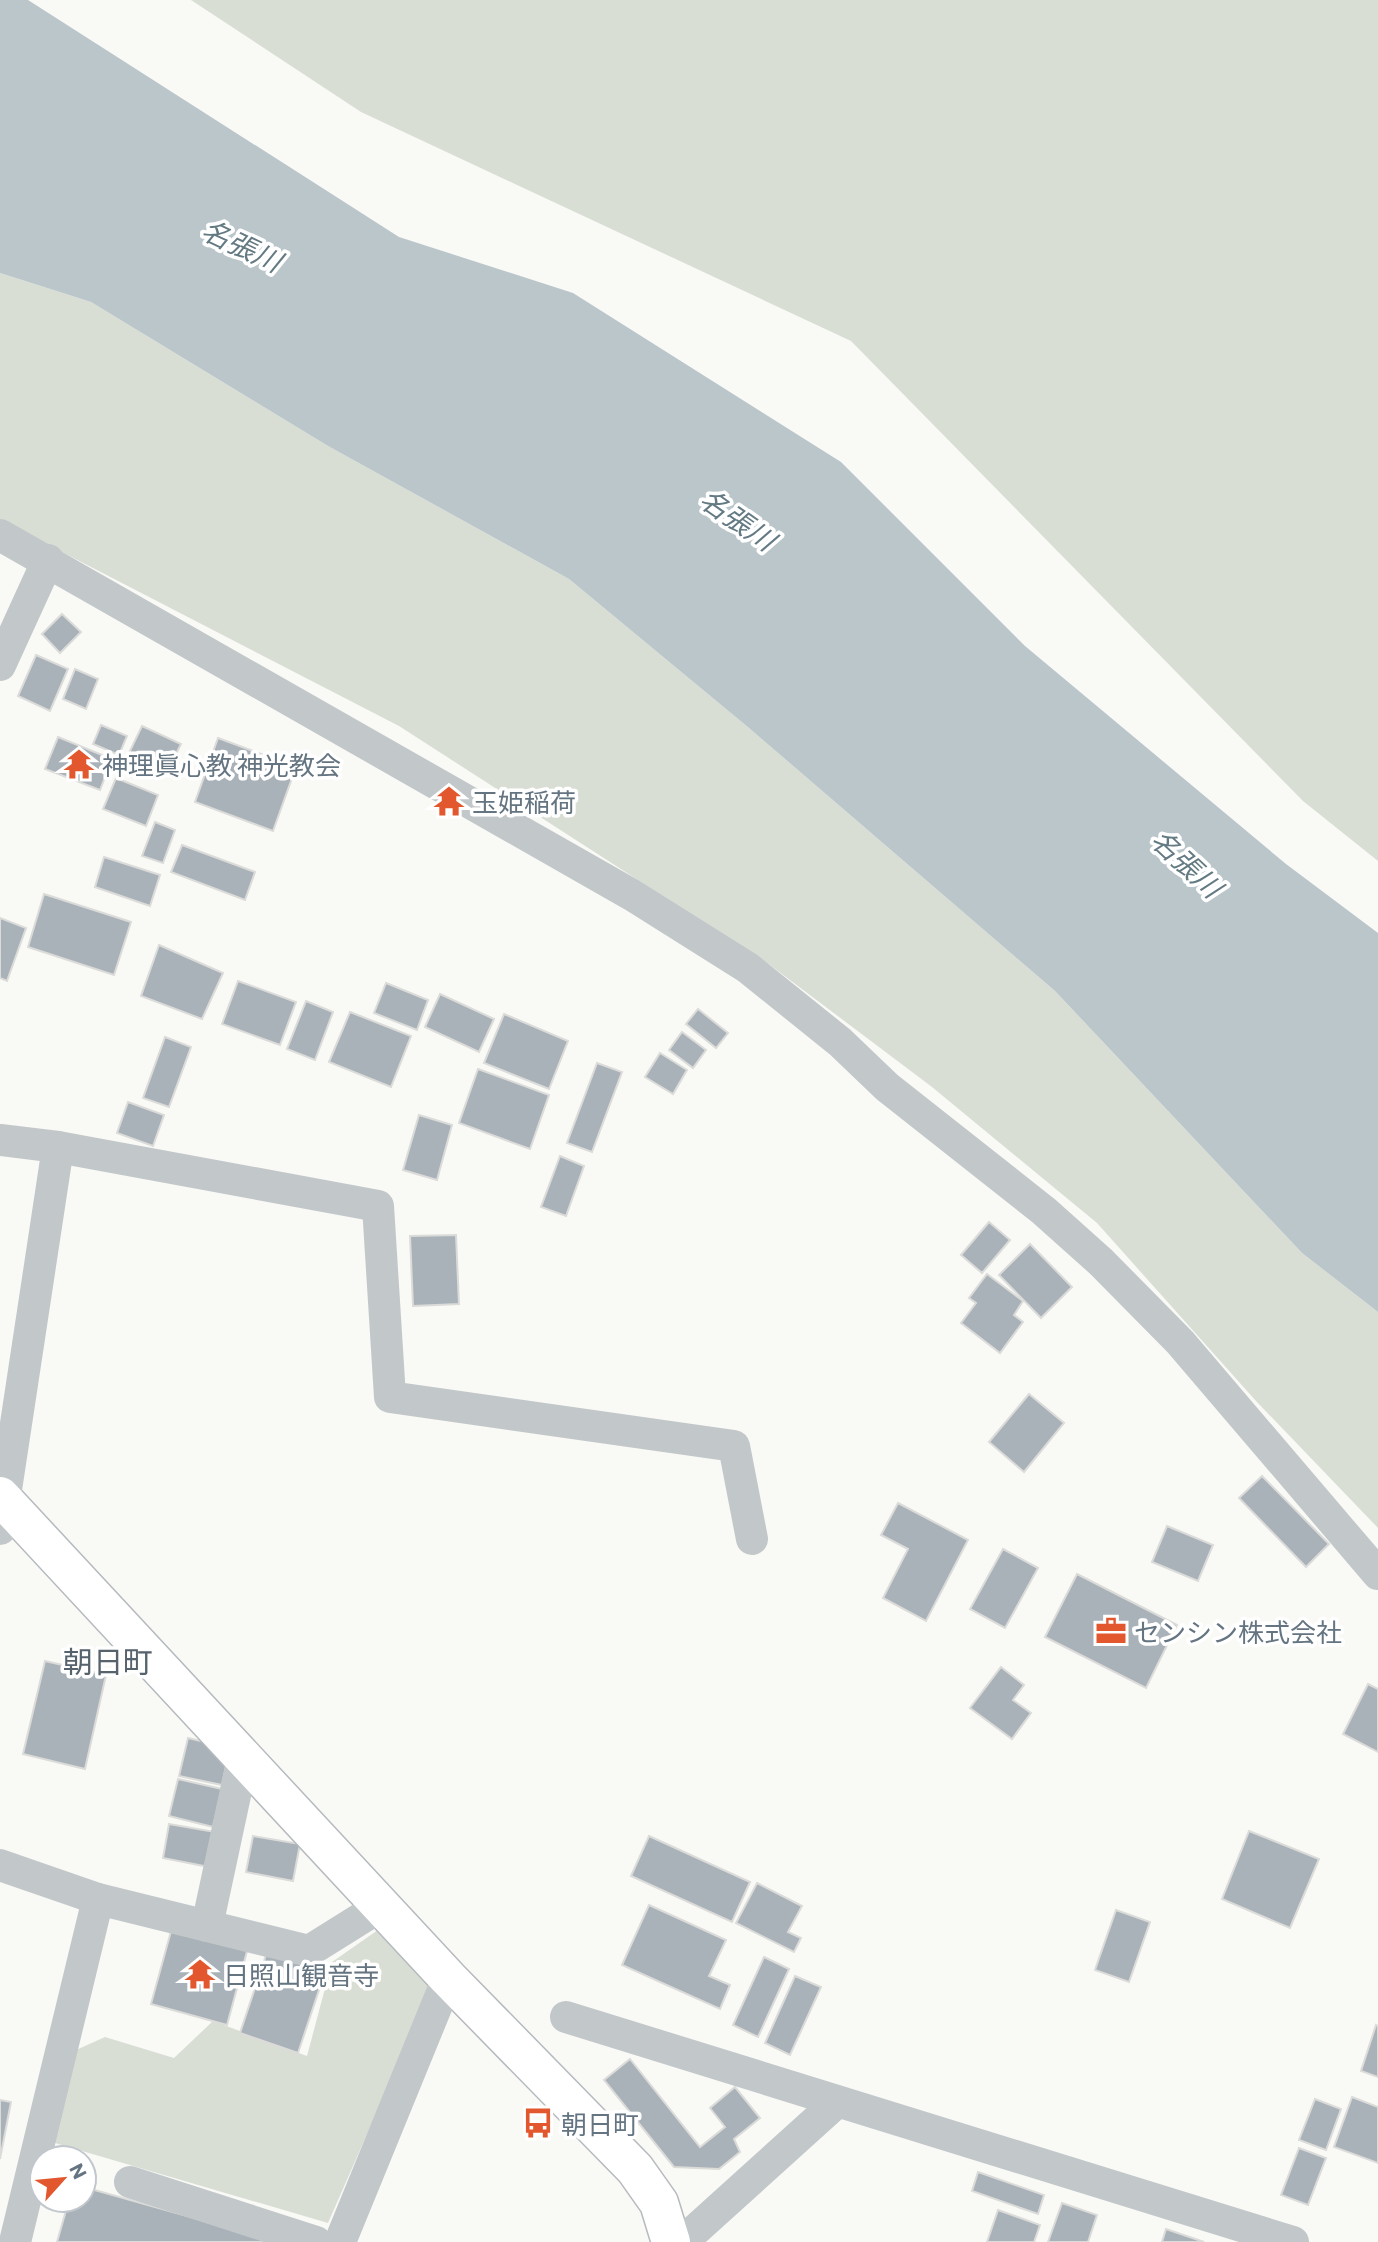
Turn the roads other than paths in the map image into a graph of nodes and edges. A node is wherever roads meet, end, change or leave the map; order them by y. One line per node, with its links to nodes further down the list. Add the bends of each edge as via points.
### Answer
1 (0, 535): 2 (street)
2 (48, 559): 3 (street); 8 (street, via 632,895 792,1001 887,1087 1101,1262 1180,1342)
3 (0, 665)
4 (0, 1140): 5 (street)
5 (58, 1147): 6 (street); 7 (street, via 378,1206 390,1397 734,1446)
6 (2, 1509): 9 (street)
7 (752, 1539)
8 (1378, 1574)
9 (243, 1758): 12 (street); 13 (street)
10 (0, 1865): 11 (street)
11 (98, 1899): 13 (street); 18 (street)
12 (381, 1906): 13 (street, via 309,1951); 14 (street)
13 (207, 1926)
14 (448, 1978): 20 (street); 21 (street, via 635,2169 659,2203)
15 (566, 2017): 16 (street)
16 (837, 2102): 22 (street); 23 (street)
17 (130, 2182): 19 (street)
18 (15, 2242)
19 (316, 2242)
20 (340, 2242)
21 (671, 2242)
22 (682, 2242)
23 (1293, 2242)

